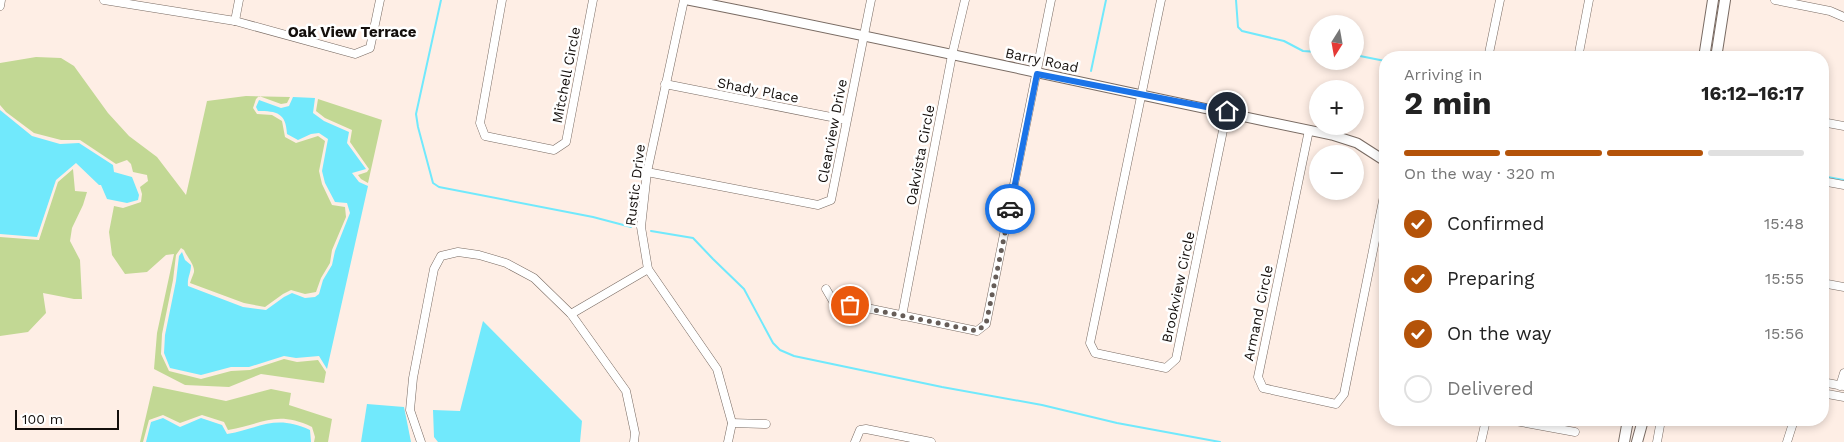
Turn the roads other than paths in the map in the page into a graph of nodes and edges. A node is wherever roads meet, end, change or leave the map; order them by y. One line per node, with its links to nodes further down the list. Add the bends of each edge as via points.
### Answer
1 (1, 0): 18 (street)
2 (104, 0): 20 (street)
3 (239, 0): 20 (street)
4 (380, 0): 20 (street, via 370,48 355,54)
5 (502, 0): 6 (street, Mitchell Circle, via 480,123 485,136 554,150 566,142)
6 (593, 0)
7 (684, 0): 28 (street, Rustic Drive)
8 (688, 0): 21 (street, Barry Road)
9 (871, 0): 21 (street, Clearview Drive)
10 (965, 0): 26 (street, Oakvista Circle)
11 (1051, 0): 27 (street)
12 (1160, 0): 29 (street)
13 (1500, 0): 22 (street)
14 (1589, 0): 23 (street)
15 (1713, 0): 24 (main road)
16 (1725, 0): 25 (main road)
17 (1775, 0): 19 (street)
18 (0, 6)
19 (1844, 17)
20 (235, 21)
21 (864, 34): 26 (street, Barry Road); 31 (street, Clearview Drive)
22 (1489, 51)
23 (1579, 51)
24 (1705, 51)
25 (1717, 51)
26 (952, 56): 27 (street, Barry Road); 46 (street, Oakvista Circle)
27 (1037, 74): 29 (street, Barry Road); 46 (street, via 986,324 977,331)
28 (664, 84): 31 (street, Shady Place); 37 (street, Rustic Drive)
29 (1140, 95): 30 (street, Barry Road); 30 (street, Brookview Circle, via 1090,343 1095,353 1166,368 1176,359)
30 (1227, 111): 34 (street, Barry Road)
31 (846, 120): 37 (street, Clearview Drive, via 831,200 818,205)
32 (1829, 123): 33 (street)
33 (1844, 126)
34 (1309, 130): 40 (street, Armand Circle, via 1258,377 1263,388 1336,404 1344,394)
35 (1332, 135): 36 (street, Barry Road, via 1358,143)
36 (1379, 157)
37 (647, 172): 41 (street, Rustic Drive, via 640,227)
38 (1829, 182): 39 (street)
39 (1844, 185)
40 (1379, 221)
41 (648, 269): 45 (street); 52 (street, Rustic Drive, via 717,369)
42 (1829, 284): 43 (street)
43 (1844, 287)
44 (826, 289): 46 (street, via 833,301)
45 (571, 314): 61 (street, via 534,278 506,263 458,252 441,256 434,269 413,378 410,410); 62 (street, via 626,391 636,433)
46 (902, 316)
47 (1844, 373): 49 (street)
48 (1829, 383): 49 (street)
49 (1842, 386)
50 (1829, 394): 51 (street)
51 (1844, 397)
52 (732, 422): 53 (street); 63 (street, Rustic Drive)
53 (766, 424)
54 (1485, 426): 66 (street)
55 (1542, 426): 60 (street)
56 (1627, 426): 67 (main road)
57 (1641, 426): 68 (main road)
58 (1660, 426): 69 (street)
59 (1792, 426): 70 (street)
60 (1575, 432)
61 (421, 442)
62 (634, 442)
63 (728, 442)
64 (855, 442): 65 (street, via 860,430 866,429)
65 (931, 442)
66 (1481, 442)
67 (1624, 442)
68 (1637, 442)
69 (1657, 442)
70 (1787, 442)

